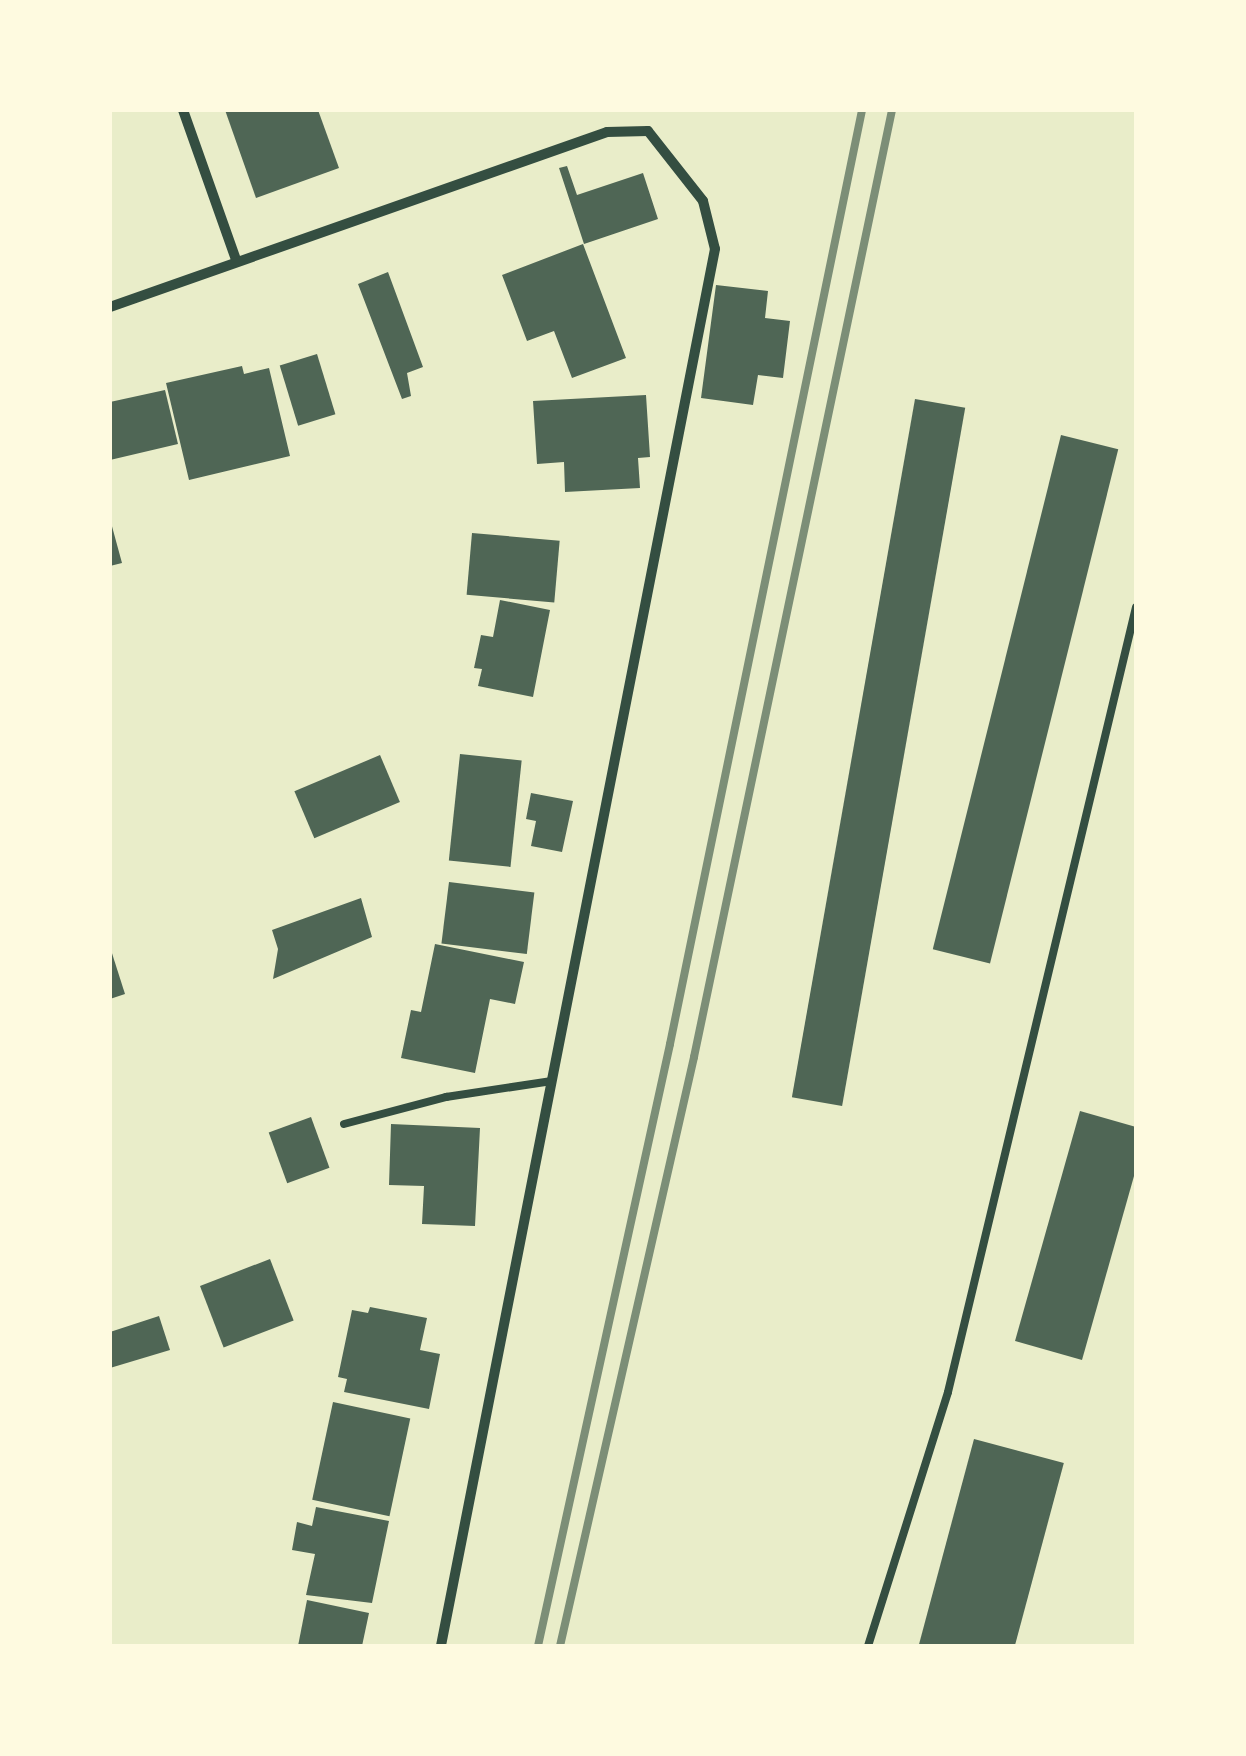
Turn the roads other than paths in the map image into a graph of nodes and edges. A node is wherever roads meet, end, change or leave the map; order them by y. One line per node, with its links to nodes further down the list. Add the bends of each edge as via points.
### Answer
1 (183, 110): 2 (street)
2 (236, 260): 3 (street); 5 (street, via 608,132 648,131 703,200 715,249)
3 (110, 307)
4 (1136, 607): 8 (lane, via 948,1392)
5 (552, 1080): 6 (lane, via 446,1097); 7 (street)
6 (344, 1124)
7 (441, 1646)
8 (868, 1646)

